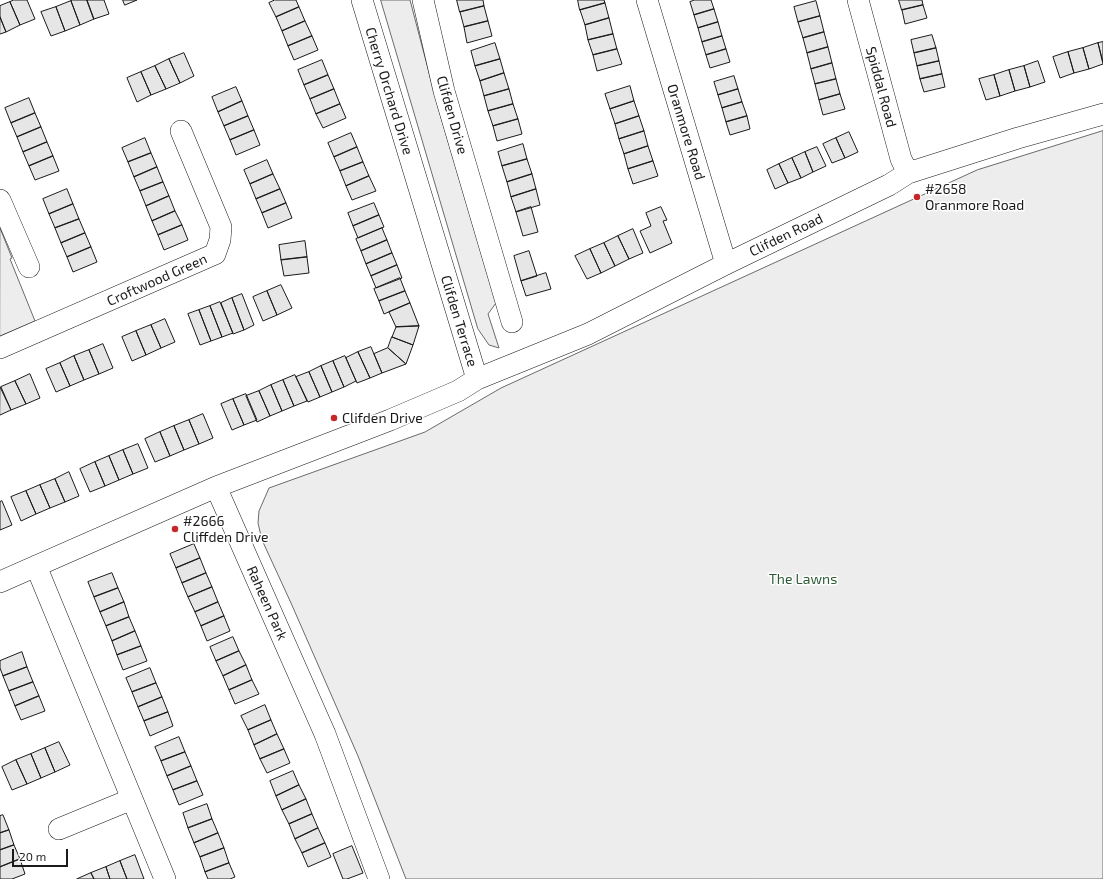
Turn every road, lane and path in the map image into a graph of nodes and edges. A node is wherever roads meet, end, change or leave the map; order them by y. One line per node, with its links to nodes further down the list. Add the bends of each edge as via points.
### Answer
1 (362, 0): 8 (street, Cherry Orchard Drive)
2 (423, 0): 12 (street, Clifden Drive, via 444,91)
3 (647, 0): 10 (street, Oranmore Road)
4 (858, 0): 7 (street, Spiddal Road, via 901,159)
5 (1103, 114): 7 (street, Clifden Road)
6 (181, 131): 13 (street, Croftwood Green, via 221,227 215,254)
7 (908, 173): 10 (street, Clifden Road, via 889,186)
8 (417, 182): 14 (street, Clifden Terrace)
9 (0, 200): 11 (street)
10 (726, 264): 14 (street, Clifden Road, via 588,334)
11 (29, 268)
12 (512, 322)
13 (0, 348)
14 (477, 379): 15 (street, Clifden Terrace, via 458,391 410,411)
15 (216, 487): 16 (street); 21 (street, Raheen Park, via 325,734)
16 (36, 566): 17 (street); 18 (street)
17 (0, 582)
18 (132, 799): 19 (street); 20 (street)
19 (59, 829)
20 (165, 879)
21 (379, 879)

